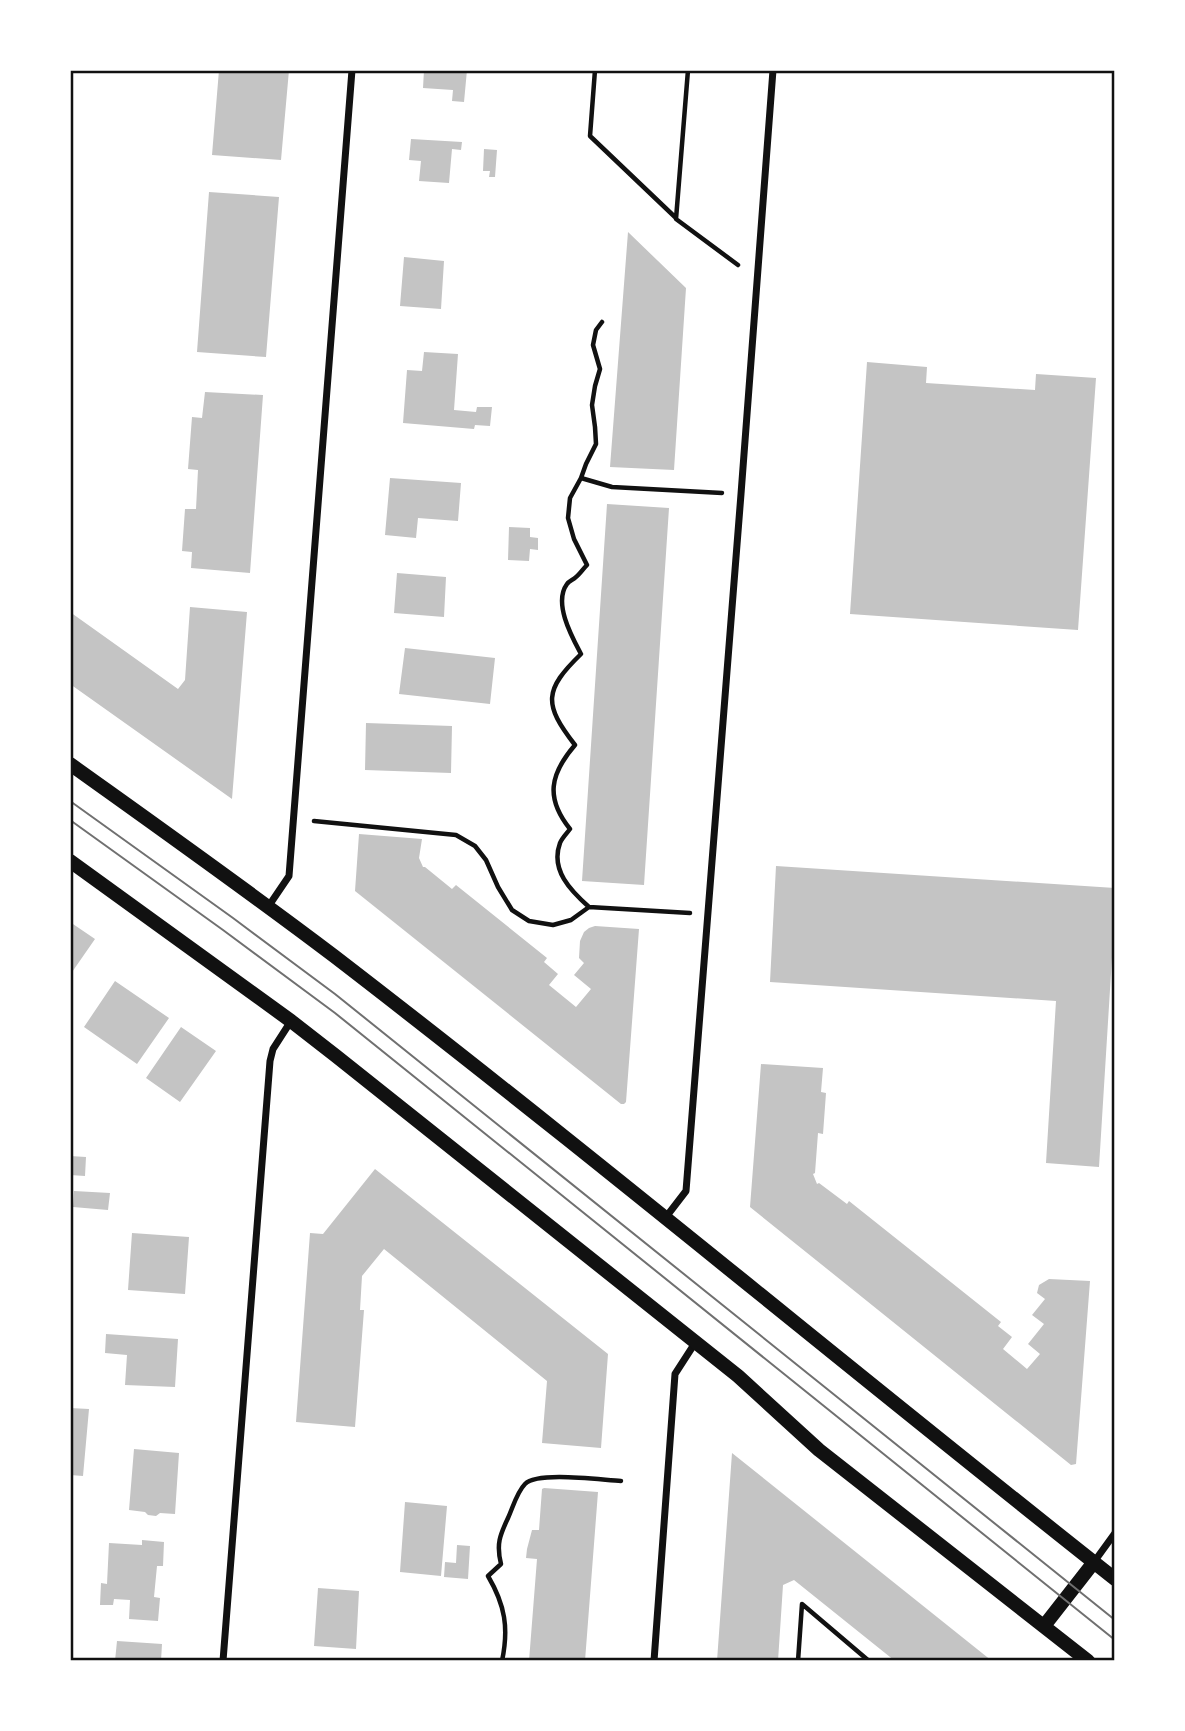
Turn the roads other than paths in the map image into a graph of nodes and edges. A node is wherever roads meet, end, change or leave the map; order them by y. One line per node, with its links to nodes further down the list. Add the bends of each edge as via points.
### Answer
1 (352, 70): 5 (street, via 289,876)
2 (773, 70): 7 (street, via 686,1191)
3 (70, 764): 5 (main road)
4 (70, 861): 6 (main road)
5 (268, 907): 7 (main road)
6 (291, 1021): 8 (main road); 13 (street, via 270,1061)
7 (666, 1217): 10 (main road)
8 (695, 1342): 12 (main road, via 819,1450); 14 (street, via 676,1374)
9 (1115, 1533): 10 (street)
10 (1094, 1562): 11 (main road); 12 (main road)
11 (1115, 1579)
12 (1044, 1626): 15 (main road)
13 (223, 1661)
14 (654, 1661)
15 (1088, 1661)

